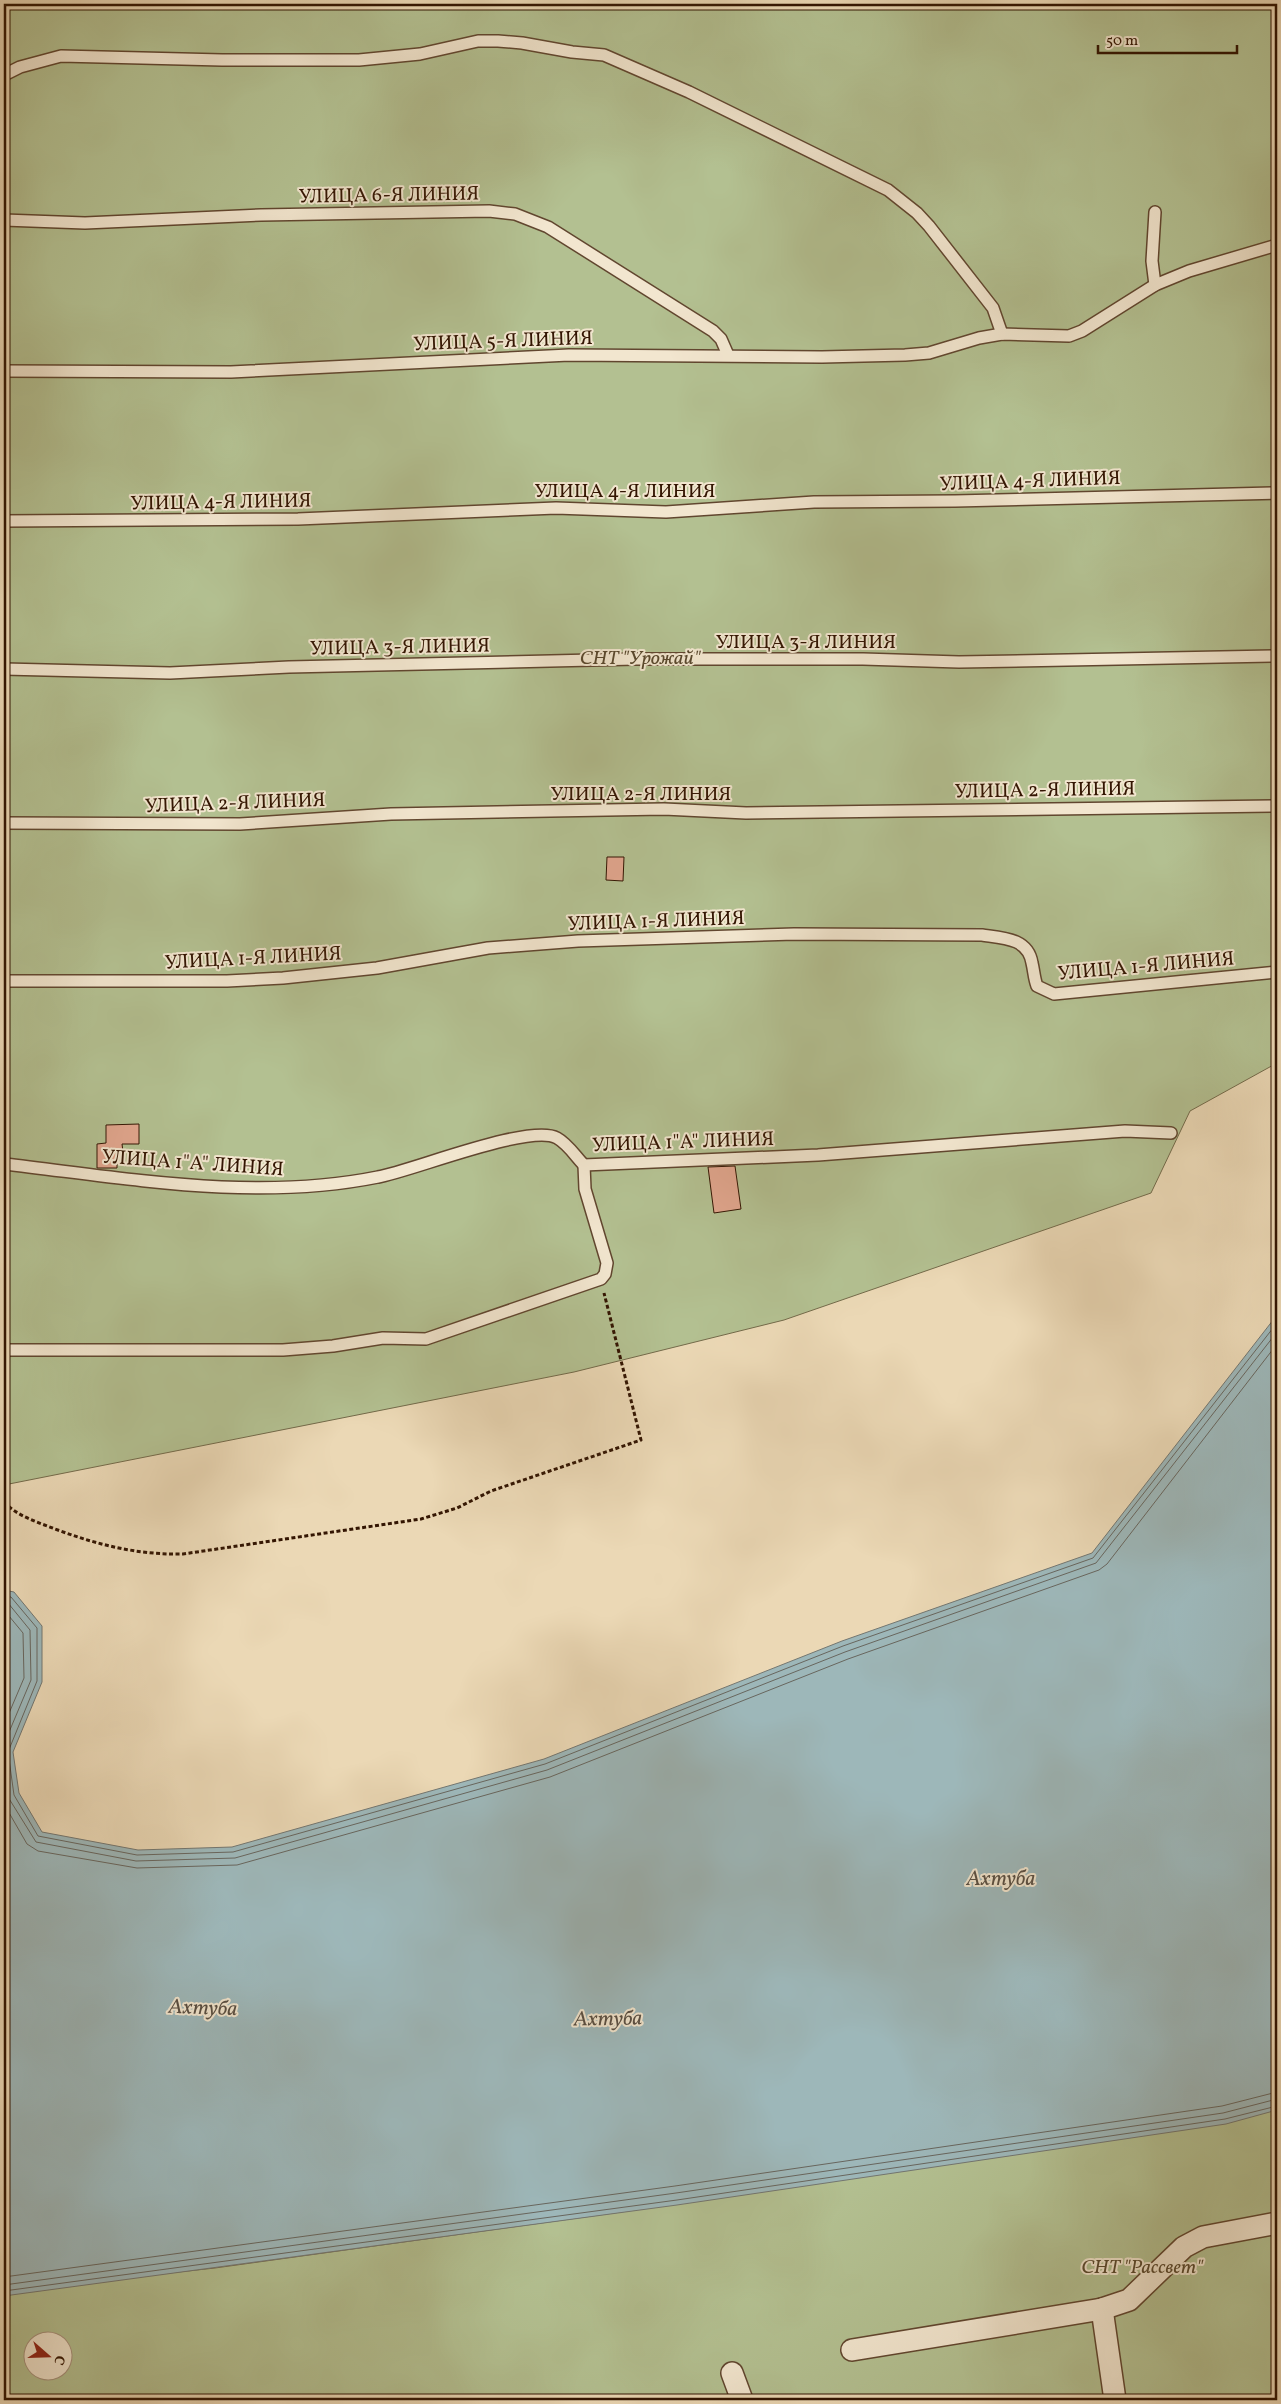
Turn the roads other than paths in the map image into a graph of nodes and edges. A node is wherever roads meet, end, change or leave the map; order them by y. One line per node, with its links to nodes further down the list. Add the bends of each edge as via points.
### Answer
1 (4, 75): 6 (lane, via 61,56 359,60 498,41 604,55 689,92 888,190 929,226 993,308)
2 (1156, 212): 5 (lane, via 1152,261)
3 (4, 220): 7 (lane, УЛИЦА 6-Я ЛИНИЯ, via 85,223 261,215 489,211 515,214 548,227 713,331 721,339)
4 (1277, 245): 5 (lane, УЛИЦА 5-Я ЛИНИЯ, via 1189,271)
5 (1155, 285): 6 (lane, УЛИЦА 5-Я ЛИНИЯ, via 1069,336)
6 (1002, 334): 7 (lane, УЛИЦА 5-Я ЛИНИЯ, via 929,353 905,355)
7 (728, 355): 8 (lane, УЛИЦА 5-Я ЛИНИЯ, via 569,355 231,372)
8 (4, 370)
9 (1277, 493): 10 (lane, УЛИЦА 4-Я ЛИНИЯ, via 814,502 666,512 556,508 298,519)
10 (4, 521)
11 (1277, 656): 12 (lane, УЛИЦА 3-Я ЛИНИЯ, via 959,662 635,659 170,673)
12 (4, 669)
13 (1277, 806): 14 (lane, УЛИЦА 2-Я ЛИНИЯ, via 746,813 664,809 391,814 240,824)
14 (4, 823)
15 (1277, 972): 16 (lane, УЛИЦА 1-Я ЛИНИЯ, via 1054,994 1037,986 1030,953 1024,946 1005,938 982,935 794,934 498,947 376,968 283,978)
16 (4, 981)
17 (1171, 1133): 19 (lane, УЛИЦА 1"А" ЛИНИЯ, via 1125,1131 818,1155)
18 (4, 1164): 19 (lane, УЛИЦА 1"А" ЛИНИЯ, via 188,1185 304,1187 391,1175 483,1147 544,1135 562,1142)
19 (584, 1165): 20 (lane, via 585,1190 607,1263 601,1279 426,1339 383,1338 303,1349)
20 (4, 1350)
21 (1277, 2223): 22 (street, via 1203,2237 1184,2247 1128,2300)
22 (1102, 2309): 23 (street); 26 (street)
23 (852, 2350)
24 (732, 2373): 25 (street)
25 (742, 2400)
26 (1115, 2400)

